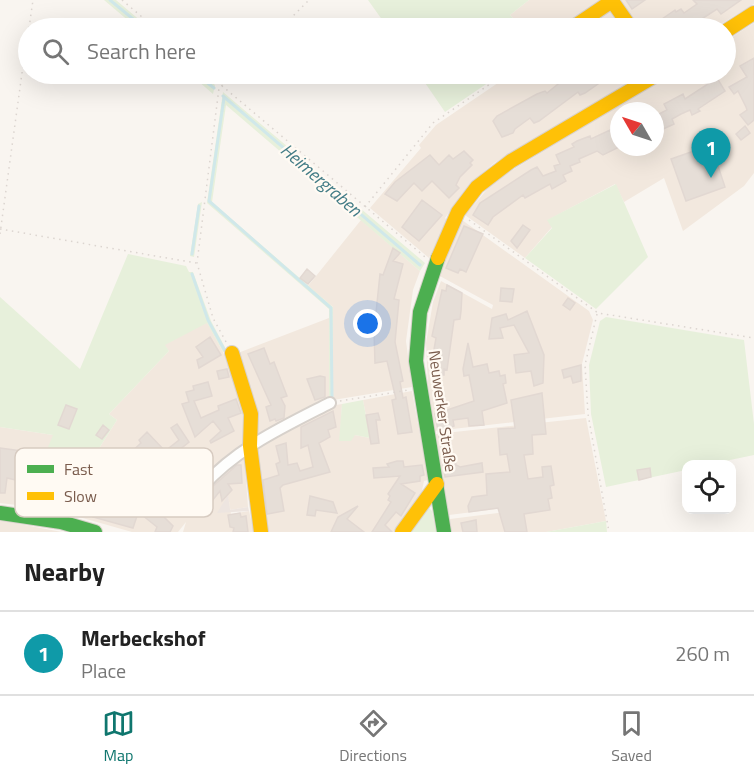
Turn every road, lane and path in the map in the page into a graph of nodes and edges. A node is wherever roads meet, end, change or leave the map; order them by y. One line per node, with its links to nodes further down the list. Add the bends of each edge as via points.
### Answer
1 (33, 0): 5 (path)
2 (122, 0): 6 (path)
3 (309, 0): 7 (path)
4 (754, 13): 10 (street)
5 (31, 18)
6 (143, 18)
7 (291, 18)
8 (587, 18): 9 (street, via 612,1)
9 (624, 18)
10 (736, 25)
11 (21, 84): 17 (path)
12 (490, 84): 15 (path, via 433,123)
13 (641, 84): 16 (street, Neuwerker Straße, via 511,160 477,187)
14 (222, 85): 15 (path); 19 (path)
15 (365, 207): 20 (path)
16 (458, 212): 20 (street, Neuwerker Straße); 21 (path)
17 (0, 229): 18 (path); 19 (path)
18 (0, 234)
19 (197, 263): 23 (path, via 213,318)
20 (434, 265): 24 (street, Neuwerker Straße, via 420,312 417,361)
21 (598, 313): 22 (path); 36 (path, via 585,365 588,414)
22 (754, 338)
23 (232, 353): 26 (street, via 251,414)
24 (421, 388): 25 (path); 28 (street, Neuwerker Straße)
25 (330, 403): 26 (street)
26 (250, 446): 27 (street); 33 (street)
27 (213, 475)
28 (437, 484): 34 (street, Neuwerker Straße); 35 (street)
29 (0, 513): 30 (street)
30 (15, 515)
31 (27, 517): 32 (street)
32 (95, 532)
33 (261, 532)
34 (402, 532)
35 (444, 532)
36 (609, 532)

